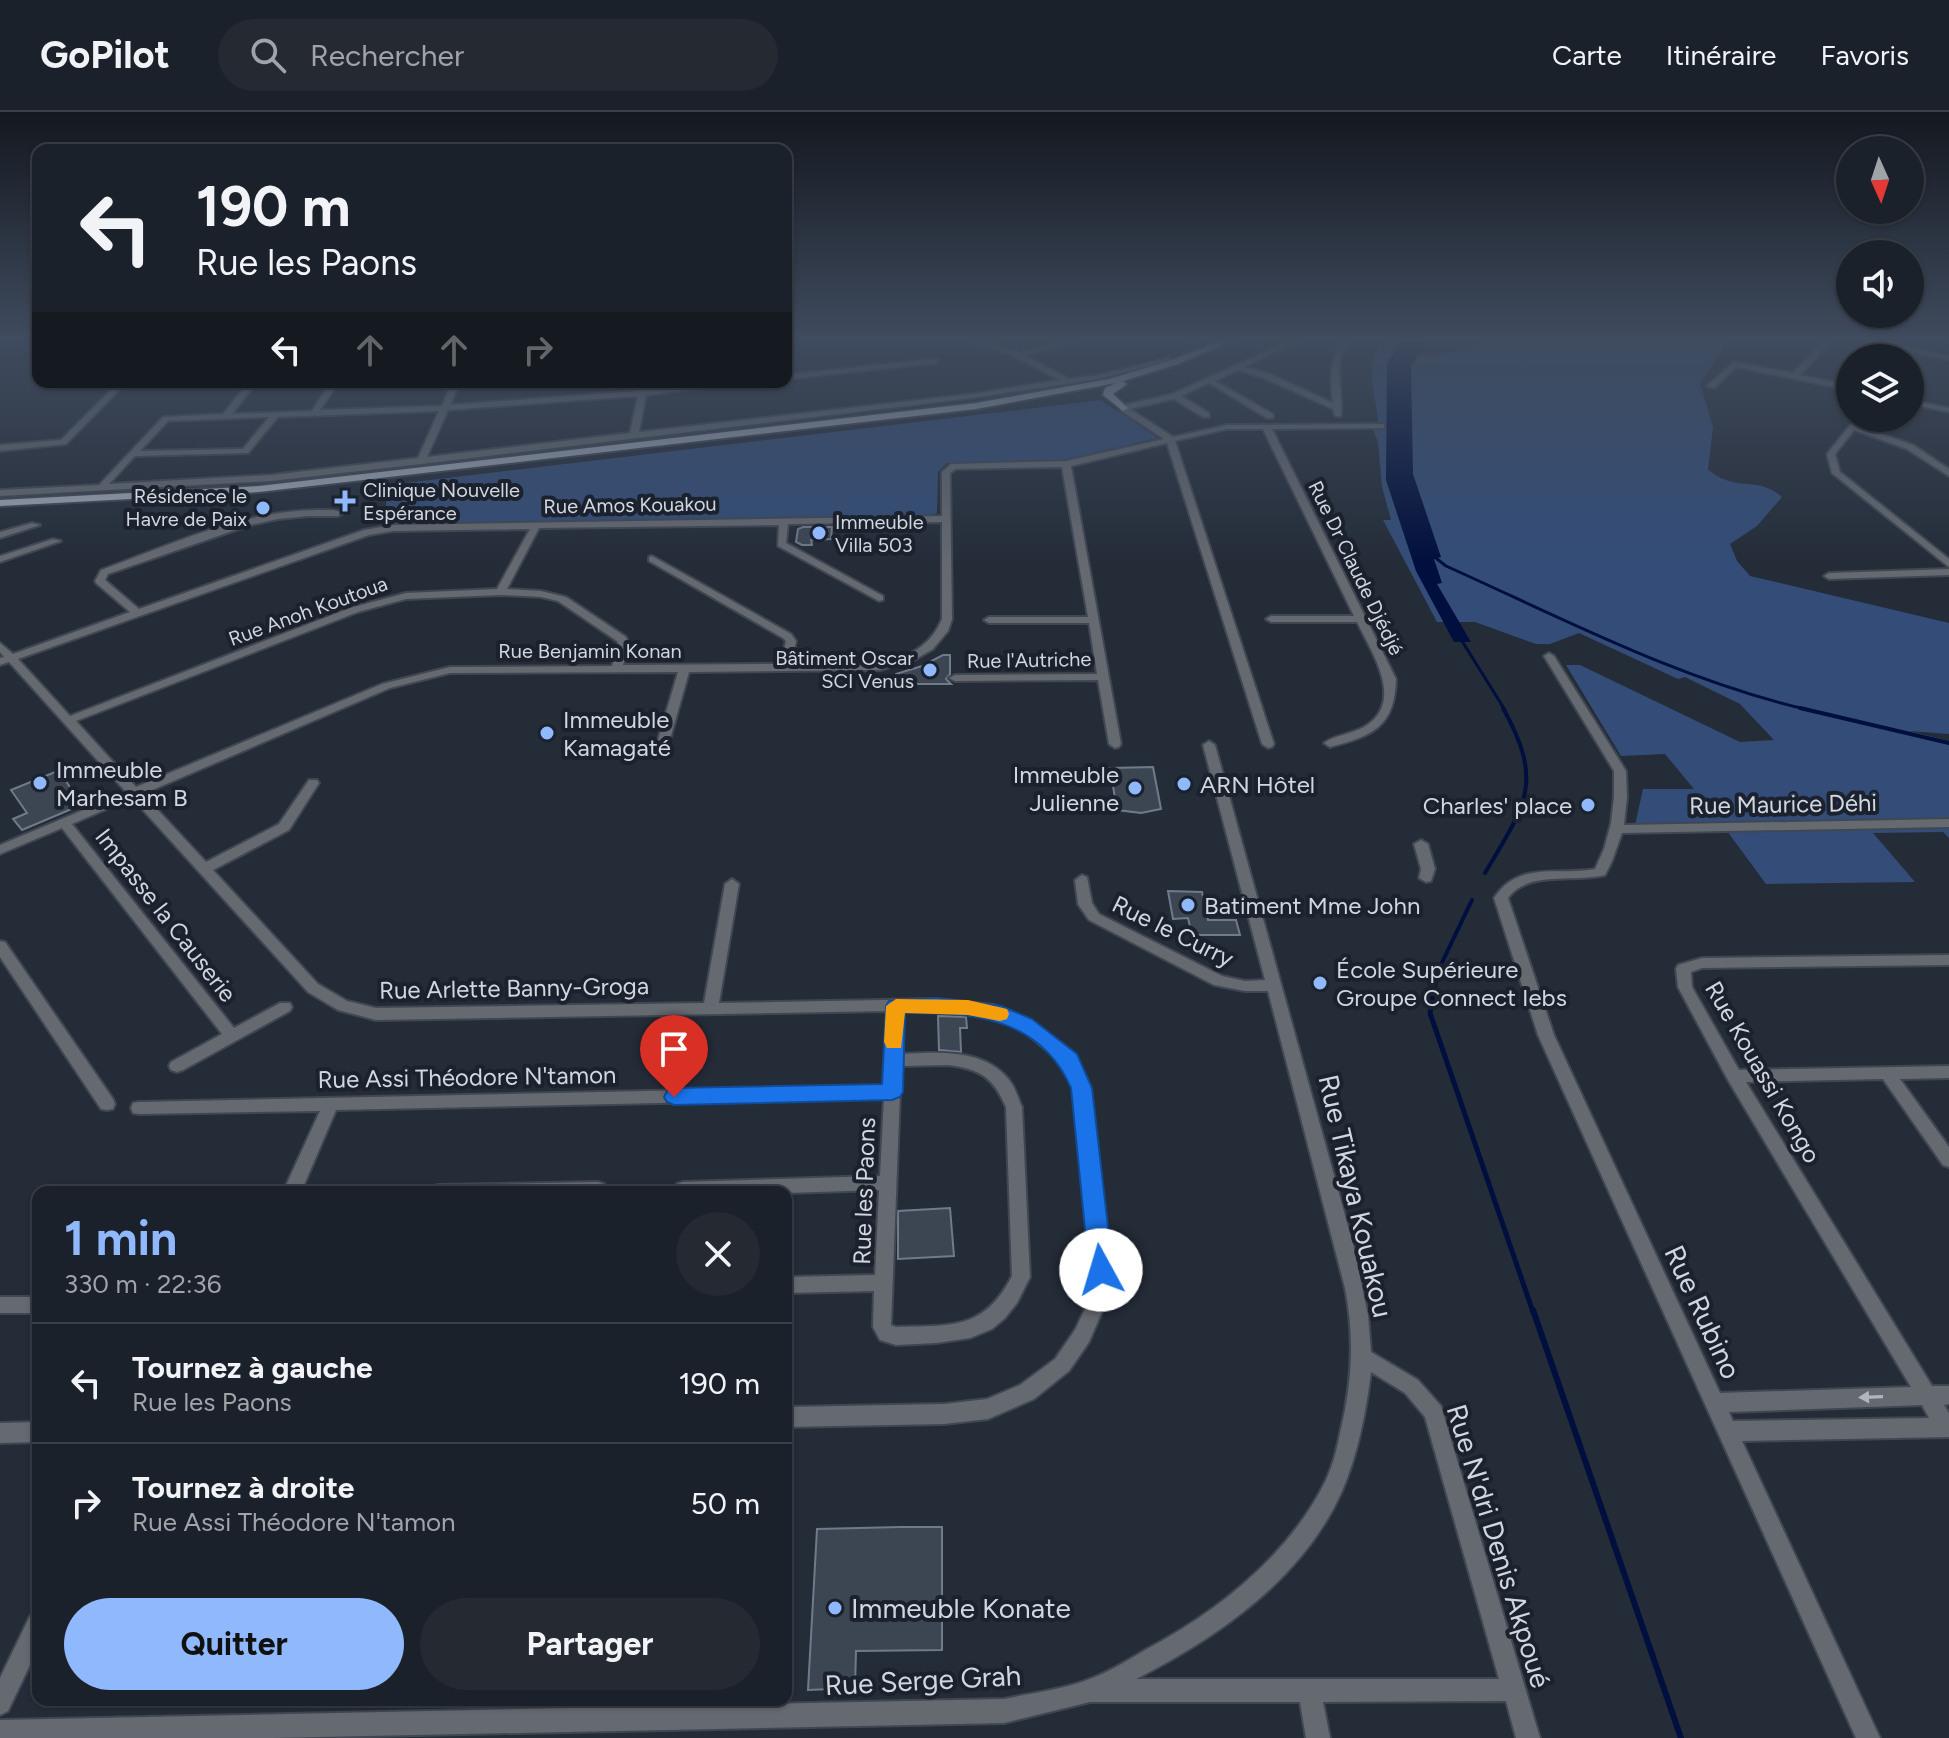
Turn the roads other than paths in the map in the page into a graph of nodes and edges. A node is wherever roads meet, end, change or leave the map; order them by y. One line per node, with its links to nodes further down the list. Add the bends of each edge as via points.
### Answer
1 (93, 412): 23 (street, via 63,442)
2 (229, 412): 14 (street)
3 (315, 412): 4 (street); 13 (street)
4 (319, 412)
5 (441, 412): 25 (street)
6 (638, 412): 21 (street)
7 (828, 412): 21 (street)
8 (927, 412): 29 (main road, via 259,489)
9 (1129, 412): 22 (street)
10 (1201, 412): 15 (street)
11 (1255, 412): 16 (street)
12 (1338, 412): 17 (street)
13 (276, 414): 14 (street); 24 (street, via 245,451)
14 (227, 415): 24 (street, via 166,419)
15 (1206, 415)
16 (1268, 421): 17 (street); 22 (street); 46 (street, Rue Dr Claude Djédjé)
17 (1340, 426): 18 (street)
18 (1381, 426)
19 (1849, 432): 39 (street, via 1831,454 1836,473)
20 (1867, 432): 27 (street, via 1910,447)
21 (634, 436): 25 (street)
22 (1170, 439): 26 (street); 60 (street)
23 (0, 448)
24 (132, 454): 28 (street)
25 (421, 460): 28 (street, via 258,479)
26 (1066, 464): 31 (street, via 951,468 946,478); 48 (street)
27 (1949, 473)
28 (102, 486): 29 (street)
29 (0, 498)
30 (338, 513): 44 (street, via 262,519 104,572 100,581)
31 (947, 519): 32 (street, Rue Amos Kouakou); 52 (street, Rue Benjamin Konan, via 947,619 941,638 880,667)
32 (784, 522): 33 (street, Rue Amos Kouakou); 43 (street, via 781,544)
33 (537, 524): 42 (street); 44 (street, Rue Amos Kouakou, via 367,532)
34 (35, 525): 35 (street)
35 (0, 535)
36 (56, 541): 37 (street)
37 (0, 559)
38 (652, 559): 52 (street, via 790,638)
39 (1949, 564)
40 (1949, 572): 41 (street)
41 (1829, 576)
42 (501, 592): 54 (street, Rue Anoh Koutoua, via 562,599 617,634 624,645); 57 (street, Rue Anoh Koutoua, via 378,601)
43 (879, 598)
44 (137, 613): 51 (street, Rue Amos Kouakou)
45 (1271, 619): 46 (street)
46 (1362, 619): 58 (street, Rue Dr Claude Djédjé, via 1390,679 1389,710 1367,730)
47 (989, 620): 48 (street)
48 (1094, 620): 55 (street)
49 (0, 646): 51 (street, Rue Arlette Banny-Groga)
50 (1549, 656): 67 (street, via 1620,771)
51 (5, 660): 57 (street, Rue Arlette Banny-Groga)
52 (785, 668): 53 (street, Rue Benjamin Konan)
53 (684, 669): 54 (street, Rue Benjamin Konan); 62 (street)
54 (616, 670): 64 (street, Rue Benjamin Konan, via 450,670 413,677)
55 (1104, 677): 56 (street, Rue l'Autriche); 59 (street)
56 (955, 678)
57 (69, 720): 64 (street, Rue Arlette Banny-Groga)
58 (1330, 743)
59 (1115, 744)
60 (1268, 744)
61 (1209, 745): 76 (street, Rue Tikaya Kouakou)
62 (661, 750)
63 (313, 783): 70 (street, via 284,827)
64 (135, 791): 65 (street); 70 (street, Rue Arlette Banny-Groga)
65 (64, 822): 69 (street); 80 (street, Impasse la Causerie)
66 (1949, 823): 67 (street, Rue Maurice Déhi)
67 (1617, 829): 101 (street, Rue Rubino, via 1600,872 1514,882 1501,898 1546,1035)
68 (1421, 844): 71 (street)
69 (0, 850)
70 (204, 869): 79 (street, Rue Arlette Banny-Groga, via 313,988 343,1006 376,1014)
71 (1426, 878)
72 (1082, 880): 76 (street, Rue le Curry, via 1085,904 1094,917 1219,981)
73 (732, 884): 79 (street)
74 (0, 946): 87 (street)
75 (1949, 960): 85 (street, Rue Kouassi Kongo, via 1702,963 1683,969 1685,987)
76 (1274, 985): 98 (street, Rue Tikaya Kouakou, via 1345,1248 1358,1304)
77 (896, 1006): 79 (street, Rue Arlette Banny-Groga); 81 (street, Rue les Paons); 102 (street, Rue Arlette Banny-Groga, via 994,1011 1025,1024 1069,1060 1082,1088 1101,1270 1095,1307 1062,1365 1027,1392 988,1409)
78 (285, 1007): 80 (street)
79 (711, 1008)
80 (232, 1036): 82 (street)
81 (893, 1060): 86 (street, Rue les Paons); 94 (street, Rue les Paons, via 956,1057 979,1063 1010,1091 1021,1277 1016,1290 979,1328 896,1336 882,1327)
82 (177, 1066)
83 (1949, 1072): 84 (street)
84 (1887, 1073): 85 (street); 90 (street)
85 (1734, 1076): 100 (street, Rue Kouassi Kongo)
86 (892, 1092): 88 (street, Rue Assi Théodore N'tamon); 91 (street, Rue les Paons)
87 (107, 1104)
88 (331, 1104): 89 (street, Rue Assi Théodore N'tamon); 92 (street)
89 (139, 1108)
90 (1949, 1160)
91 (888, 1183): 93 (street); 94 (street, Rue les Paons)
92 (295, 1186)
93 (786, 1186)
94 (884, 1283): 95 (street)
95 (792, 1285)
96 (0, 1305): 97 (street)
97 (32, 1305)
98 (1362, 1357): 109 (street, Rue N'dri Denis Akpoué, via 1412,1385 1434,1413); 110 (street, Rue Tikaya Kouakou, via 1352,1422 1334,1486 1302,1536 1261,1584 1187,1639)
99 (1949, 1395): 100 (street)
100 (1926, 1396): 101 (street, one-way to 101); 103 (street, Rue Kouassi Kongo)
101 (1714, 1403): 104 (street, Rue Rubino)
102 (792, 1417)
103 (1947, 1427): 104 (street)
104 (1728, 1431): 115 (street, Rue Rubino)
105 (32, 1432): 106 (street)
106 (0, 1433)
107 (32, 1636): 111 (street)
108 (1309, 1690): 109 (street, Rue Serge Grah); 110 (street, Rue Serge Grah); 113 (street)
109 (1513, 1690): 114 (street, Rue N'dri Denis Akpoué)
110 (1090, 1691): 112 (street, Rue Serge Grah, via 1004,1711)
111 (0, 1703)
112 (0, 1732)
113 (1318, 1738)
114 (1528, 1738)
115 (1868, 1738)

